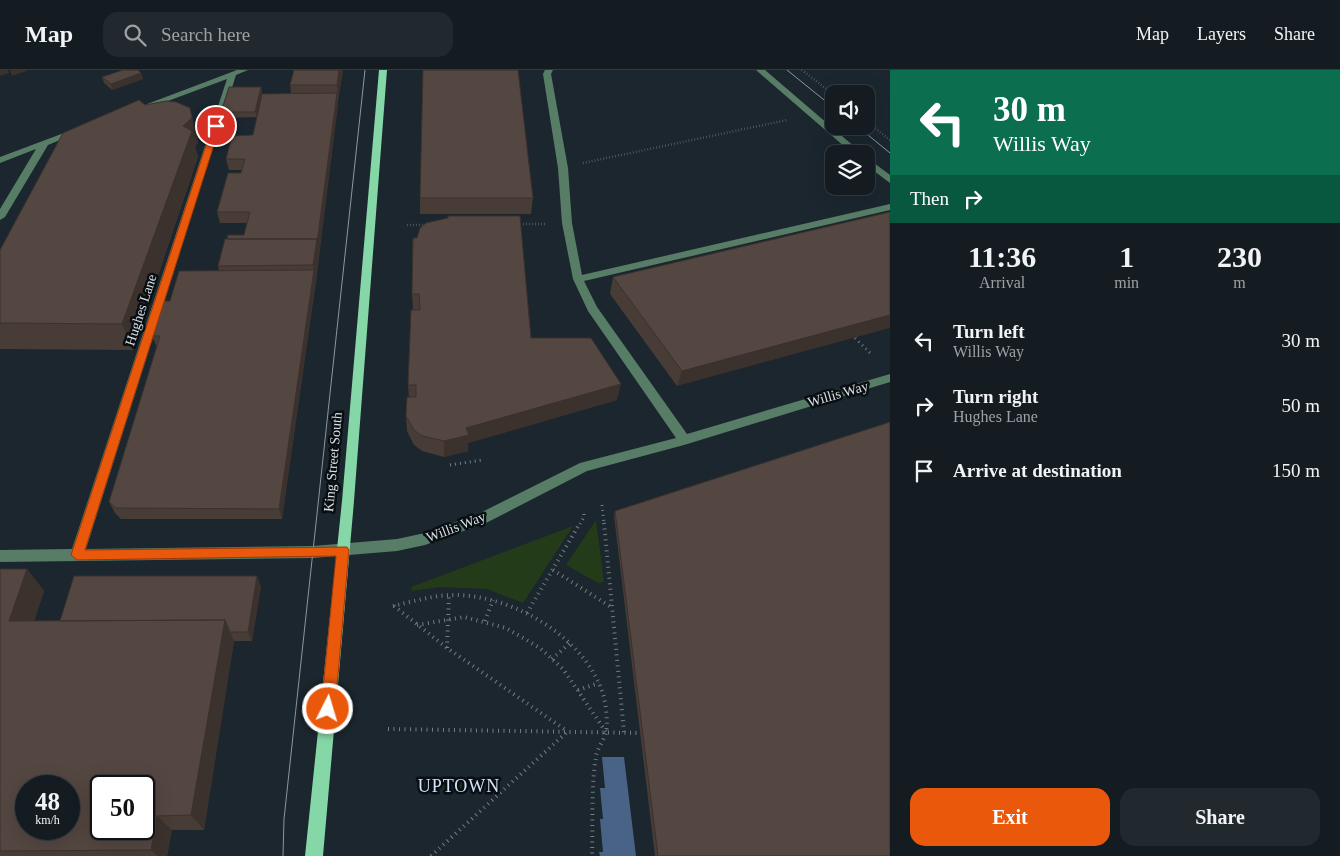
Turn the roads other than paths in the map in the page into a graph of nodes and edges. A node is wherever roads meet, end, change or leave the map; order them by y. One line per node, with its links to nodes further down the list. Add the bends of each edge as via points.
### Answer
1 (383, 70): 17 (main road, King Street South)
2 (549, 70): 14 (street, via 547,74 563,168 567,224)
3 (760, 70): 8 (street)
4 (238, 72): 5 (street); 18 (street, Hughes Lane)
5 (126, 113)
6 (80, 130): 7 (street)
7 (44, 144): 9 (street); 13 (street)
8 (848, 145)
9 (0, 160)
10 (875, 168): 11 (street)
11 (890, 180)
12 (890, 207): 14 (street)
13 (0, 217)
14 (578, 279): 16 (street, via 592,308)
15 (890, 378): 16 (street, Willis Way)
16 (684, 440): 17 (street, Willis Way, via 584,467 483,518 425,540)
17 (342, 550): 18 (street, Willis Way); 20 (main road, King Street South)
18 (77, 555): 19 (street, Willis Way)
19 (0, 556)
20 (314, 856)

